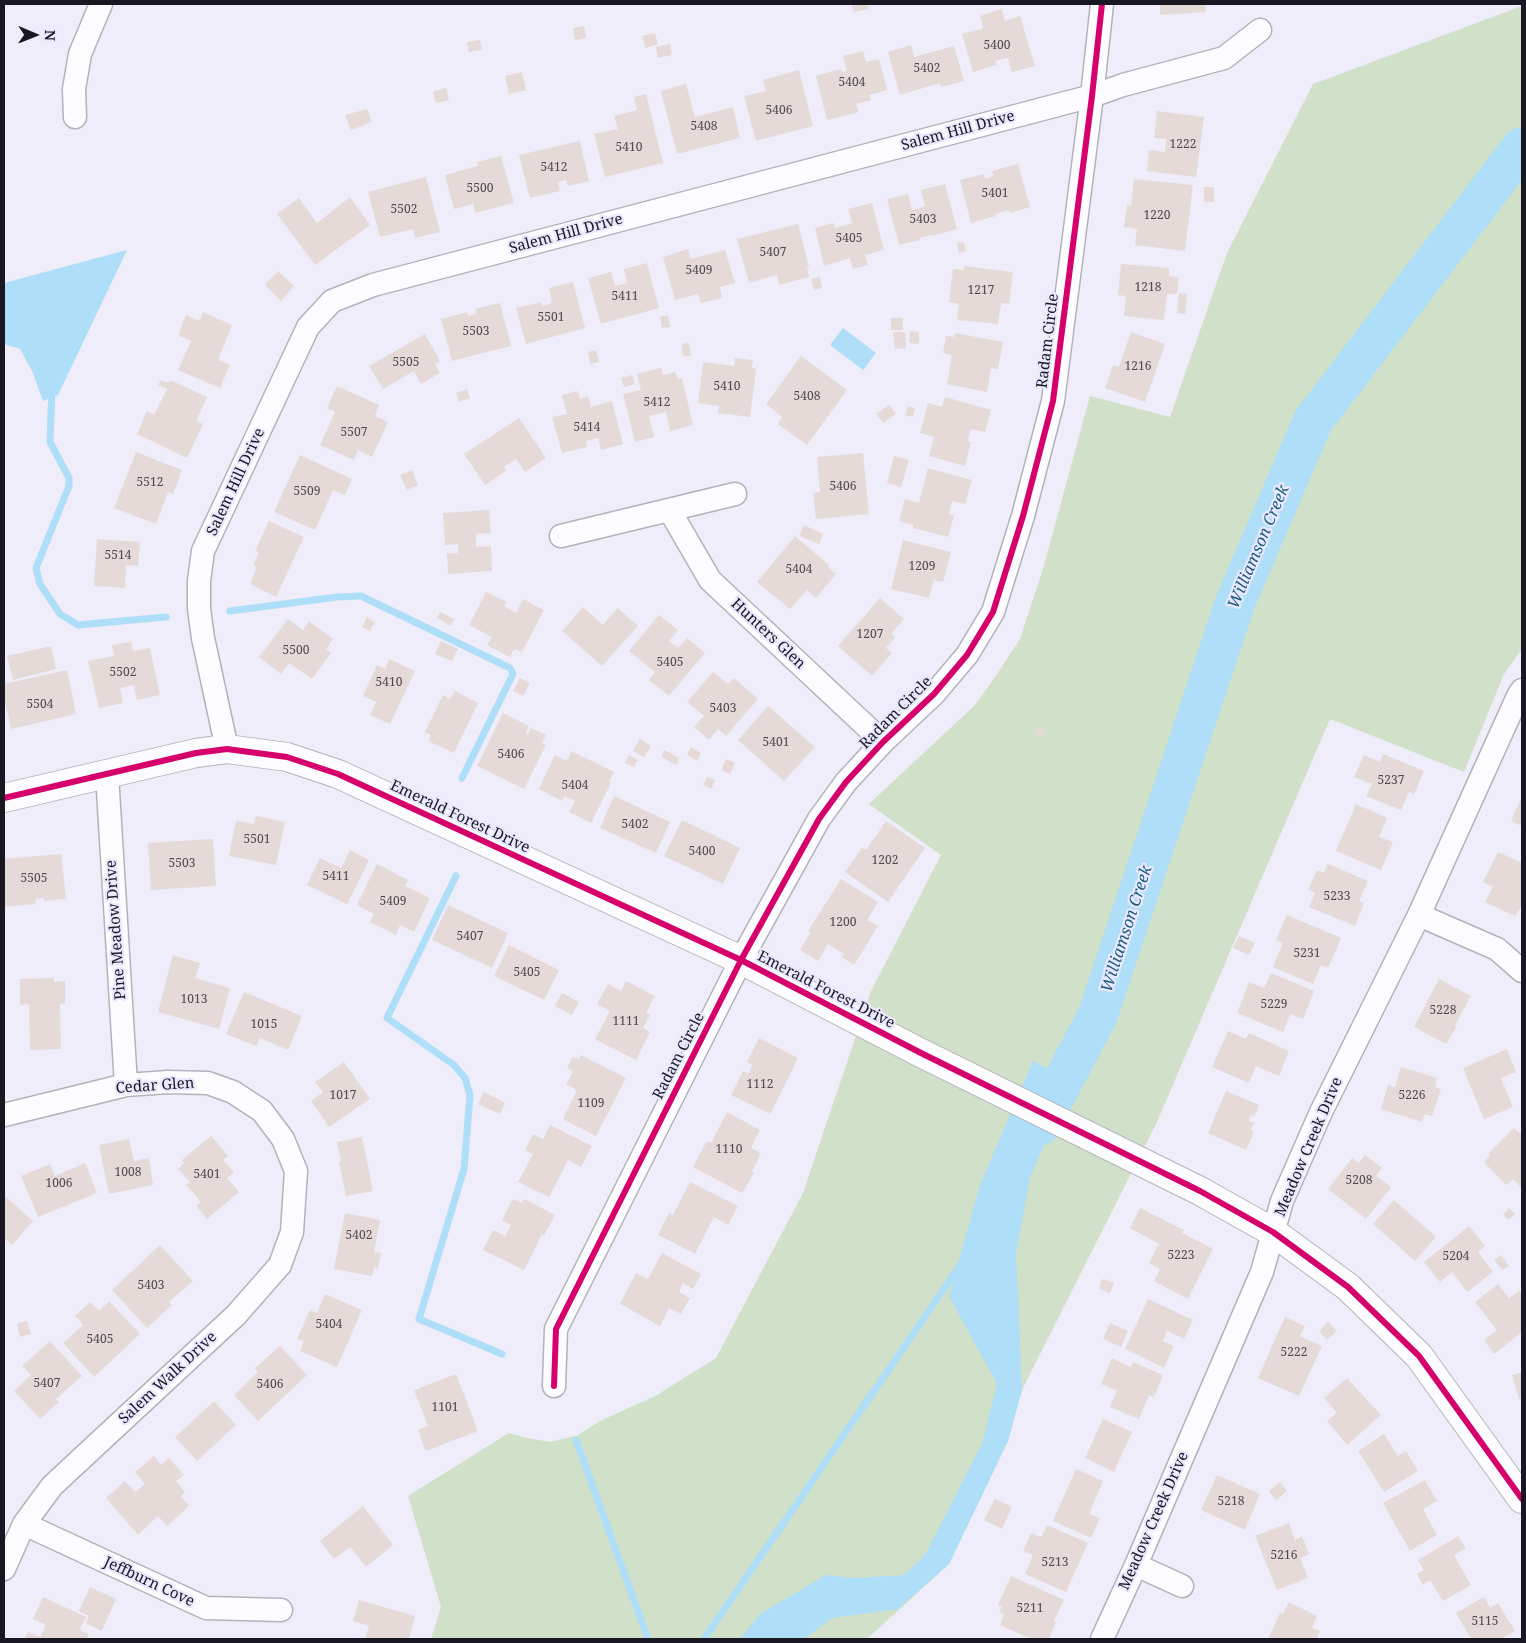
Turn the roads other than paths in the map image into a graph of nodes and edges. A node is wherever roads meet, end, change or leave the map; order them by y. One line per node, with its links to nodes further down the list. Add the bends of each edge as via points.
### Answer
1 (101, 4): 5 (street, via 80,54 74,89)
2 (1102, 4): 4 (street, Radam Circle)
3 (1260, 30): 4 (street, Salem Hill Drive, via 1224,58)
4 (1092, 96): 10 (street, Radam Circle, via 1053,401 996,603 967,655 934,694); 11 (street, Salem Hill Drive, via 382,282 332,302 308,327 203,552 199,609)
5 (75, 117)
6 (736, 494): 7 (street)
7 (670, 511): 8 (street); 10 (street, Hunters Glen, via 710,580)
8 (562, 536)
9 (1522, 690): 14 (street, Meadow Creek Drive)
10 (884, 742): 15 (street, Radam Circle, via 846,782 819,819)
11 (227, 748): 12 (street, Emerald Forest Drive); 15 (street, Emerald Forest Drive, via 287,757 338,774)
12 (107, 774): 13 (street, Emerald Forest Drive); 17 (street, Pine Meadow Drive)
13 (4, 798)
14 (1419, 915): 16 (street, via 1497,949); 20 (street, Meadow Creek Drive, via 1321,1112 1282,1201)
15 (741, 960): 20 (street, Emerald Forest Drive, via 1200,1191); 21 (street, Radam Circle, via 556,1329)
16 (1522, 972)
17 (126, 1086): 18 (street, Cedar Glen); 19 (street, Cedar Glen, via 208,1083 232,1092 262,1111 283,1139)
18 (4, 1115)
19 (296, 1171): 23 (street, Salem Walk Drive, via 292,1232 280,1265 236,1315 52,1486)
20 (1273, 1232): 22 (street, Emerald Forest Drive, via 1348,1287 1419,1356); 24 (street, Meadow Creek Drive, via 1262,1272)
21 (554, 1386)
22 (1522, 1496)
23 (24, 1524): 25 (street, Salem Walk Drive); 27 (street, Jeffburn Cove, via 206,1608)
24 (1136, 1565): 26 (street); 28 (street, Meadow Creek Drive)
25 (4, 1569)
26 (1182, 1586)
27 (282, 1610)
28 (1102, 1639)

